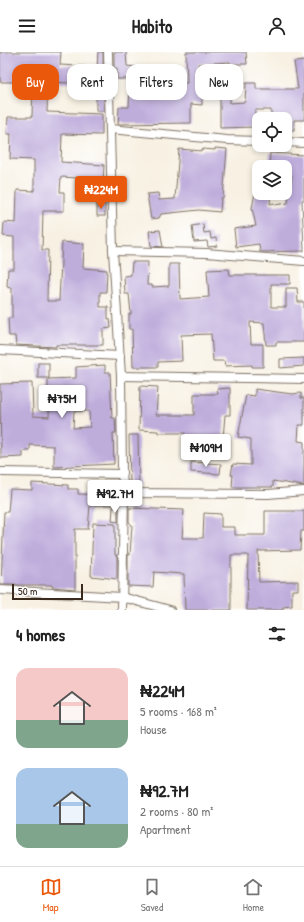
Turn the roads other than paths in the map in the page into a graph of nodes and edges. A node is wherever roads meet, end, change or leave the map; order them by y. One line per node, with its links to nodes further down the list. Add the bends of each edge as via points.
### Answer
1 (108, 52): 2 (street)
2 (110, 129): 3 (street); 6 (street)
3 (252, 141)
4 (292, 142): 5 (street)
5 (304, 143)
6 (113, 251): 7 (street, via 206,253); 9 (street)
7 (304, 261)
8 (0, 350): 9 (street)
9 (120, 356): 10 (street)
10 (121, 376): 11 (street); 13 (street)
11 (304, 379)
12 (0, 472): 13 (street)
13 (122, 474): 15 (street)
14 (304, 491): 15 (street, via 268,494)
15 (124, 494): 17 (street)
16 (0, 590): 17 (street)
17 (122, 597): 18 (street); 19 (street)
18 (122, 610)
19 (170, 610)

